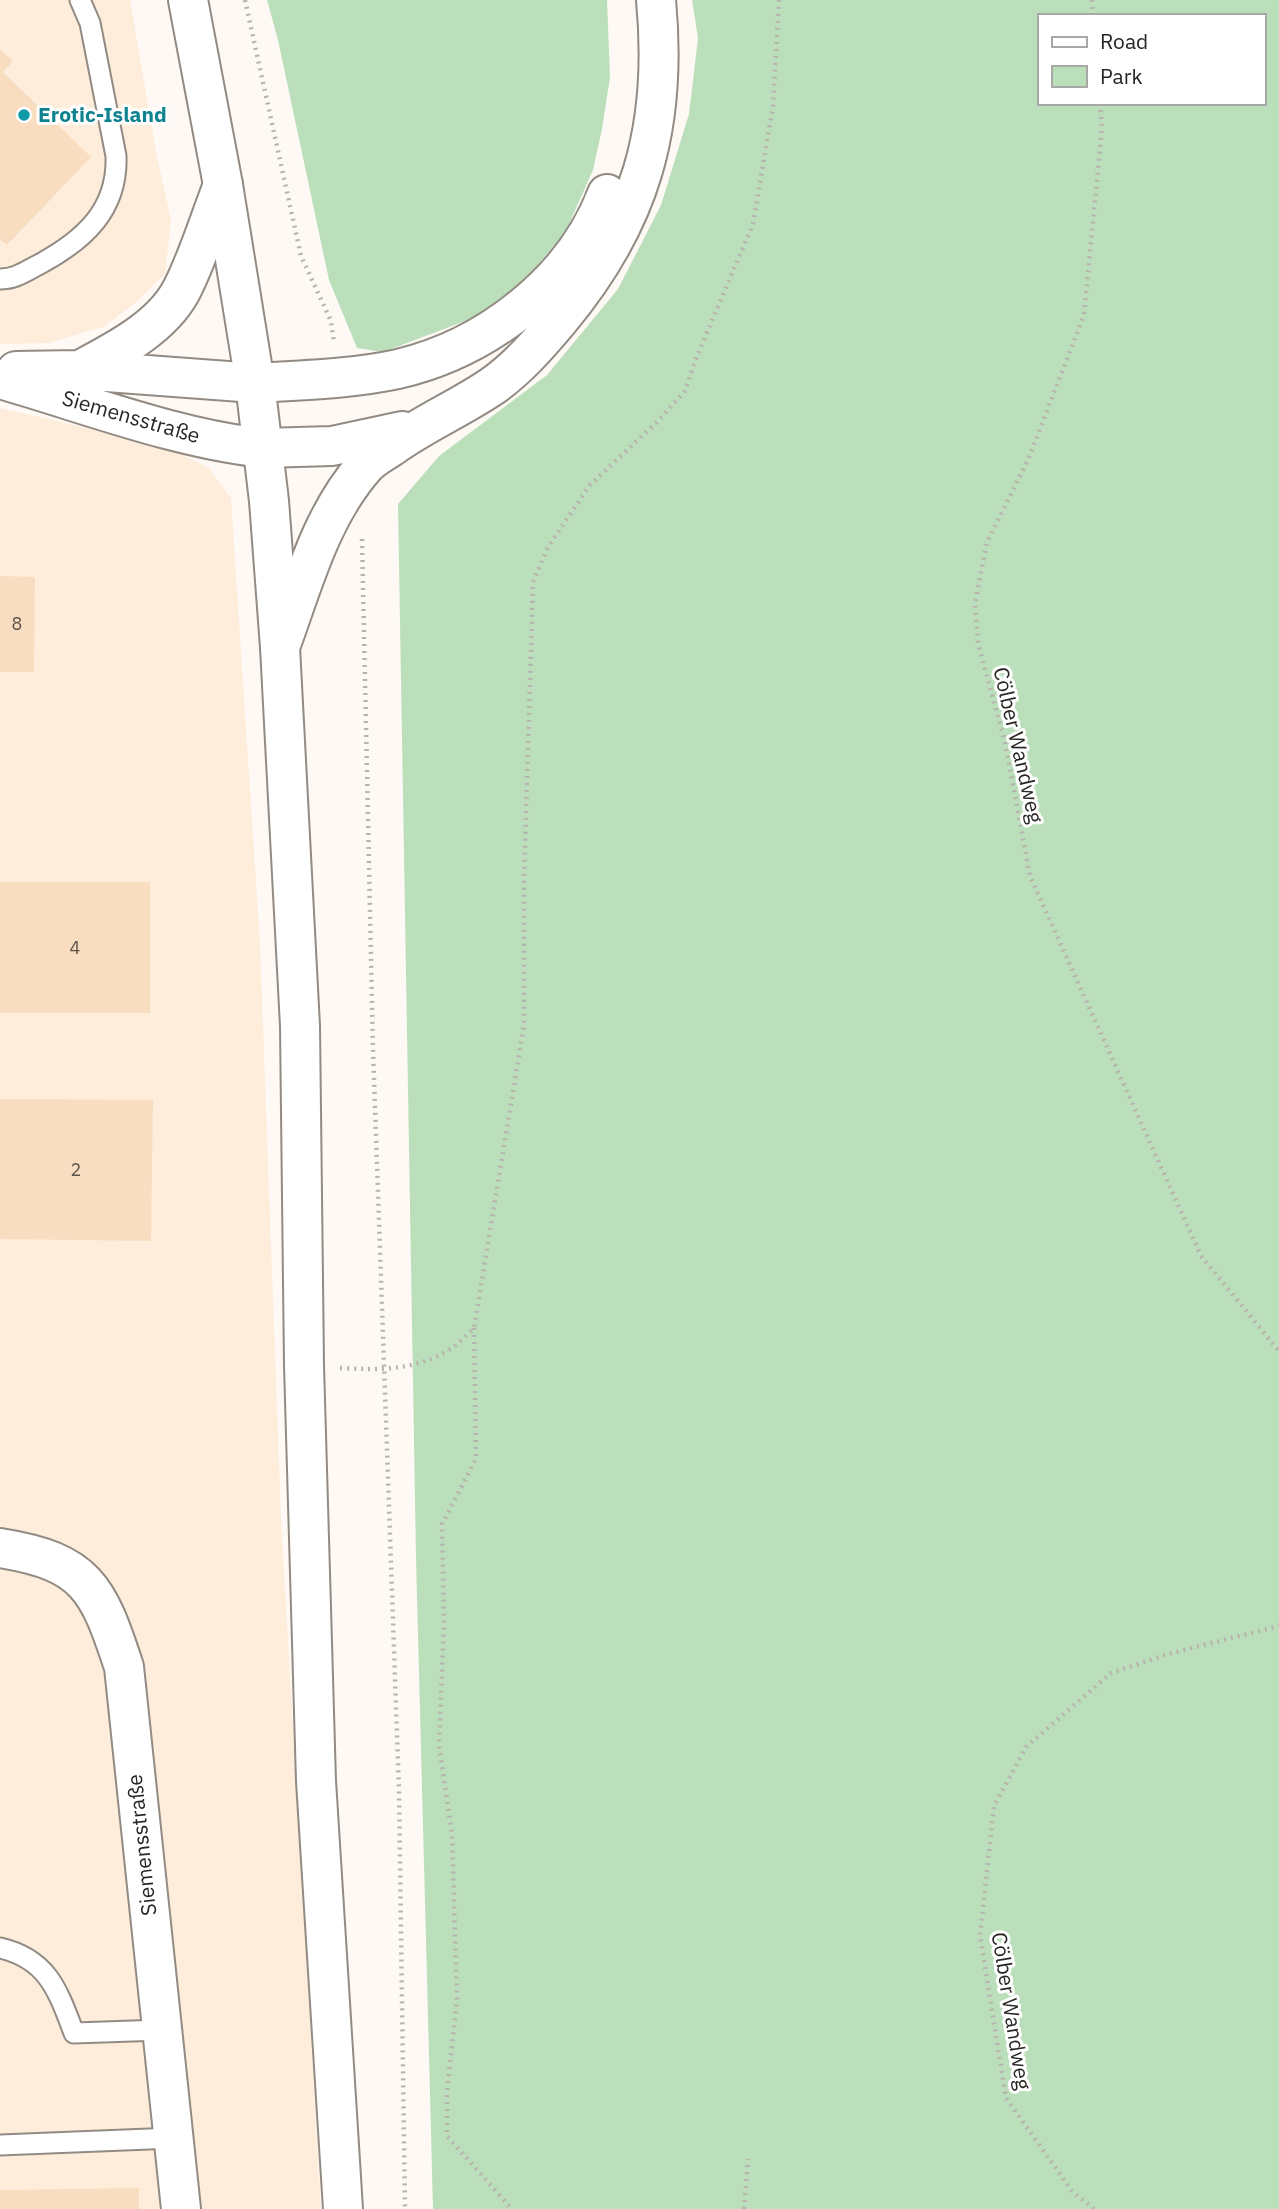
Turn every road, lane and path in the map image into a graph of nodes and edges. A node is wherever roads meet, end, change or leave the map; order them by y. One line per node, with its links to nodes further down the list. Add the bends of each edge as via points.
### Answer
1 (80, 0): 9 (lane, via 90,23 117,176 93,225 75,243 13,279)
2 (188, 0): 8 (main road)
3 (246, 0): 12 (path, via 301,256 331,321)
4 (634, 0): 12 (main road, Siemensstraße, via 634,88 628,127 603,203 585,239 561,270 534,297 470,341 398,369)
5 (656, 0): 15 (main road, via 659,89 653,132 642,176 606,256 527,357 493,386)
6 (779, 0): 19 (path, via 773,106 753,224 685,391 590,485 548,547 533,582 524,1025)
7 (1100, 105): 20 (path, Cölber Wandweg, via 1102,128 1084,315 1028,460 987,542 975,603 978,643 1005,742 1030,876 1200,1256)
8 (223, 186): 10 (main road, Siemensstraße, via 180,292 163,315 117,351); 14 (main road)
9 (0, 279)
10 (80, 370): 11 (main road, Siemensstraße); 14 (main road, Siemensstraße)
11 (0, 371)
12 (339, 377): 14 (main road, Siemensstraße)
13 (0, 379): 16 (main road, Siemensstraße, via 193,435)
14 (255, 383): 16 (main road)
15 (418, 428): 16 (main road, Siemensstraße, via 332,446); 17 (main road, via 367,464)
16 (263, 448): 18 (main road)
17 (344, 493): 18 (main road, via 326,522); 22 (path, via 361,511)
18 (280, 647): 21 (main road, via 300,1026)
19 (474, 1328): 22 (path, via 449,1350); 33 (path, via 476,1459 442,1524 439,1745 452,1834 457,2000 447,2136)
20 (1279, 1351)
21 (304, 1365): 22 (path); 31 (main road, via 316,1782)
22 (383, 1371): 32 (path, via 399,1791)
23 (0, 1548): 26 (main road, Siemensstraße, via 39,1555 74,1572 96,1596 124,1667)
24 (1279, 1626): 35 (path, Cölber Wandweg, via 1111,1673 1026,1747 994,1806 980,1935 1006,2098 1072,2191)
25 (0, 1948): 26 (lane, via 20,1952 41,1968 74,2033)
26 (162, 2030): 27 (main road, Siemensstraße)
27 (174, 2138): 28 (lane); 30 (main road, Siemensstraße)
28 (0, 2145)
29 (748, 2159): 34 (path)
30 (181, 2209)
31 (343, 2209)
32 (405, 2209)
33 (512, 2209)
34 (744, 2209)
35 (1094, 2209)

